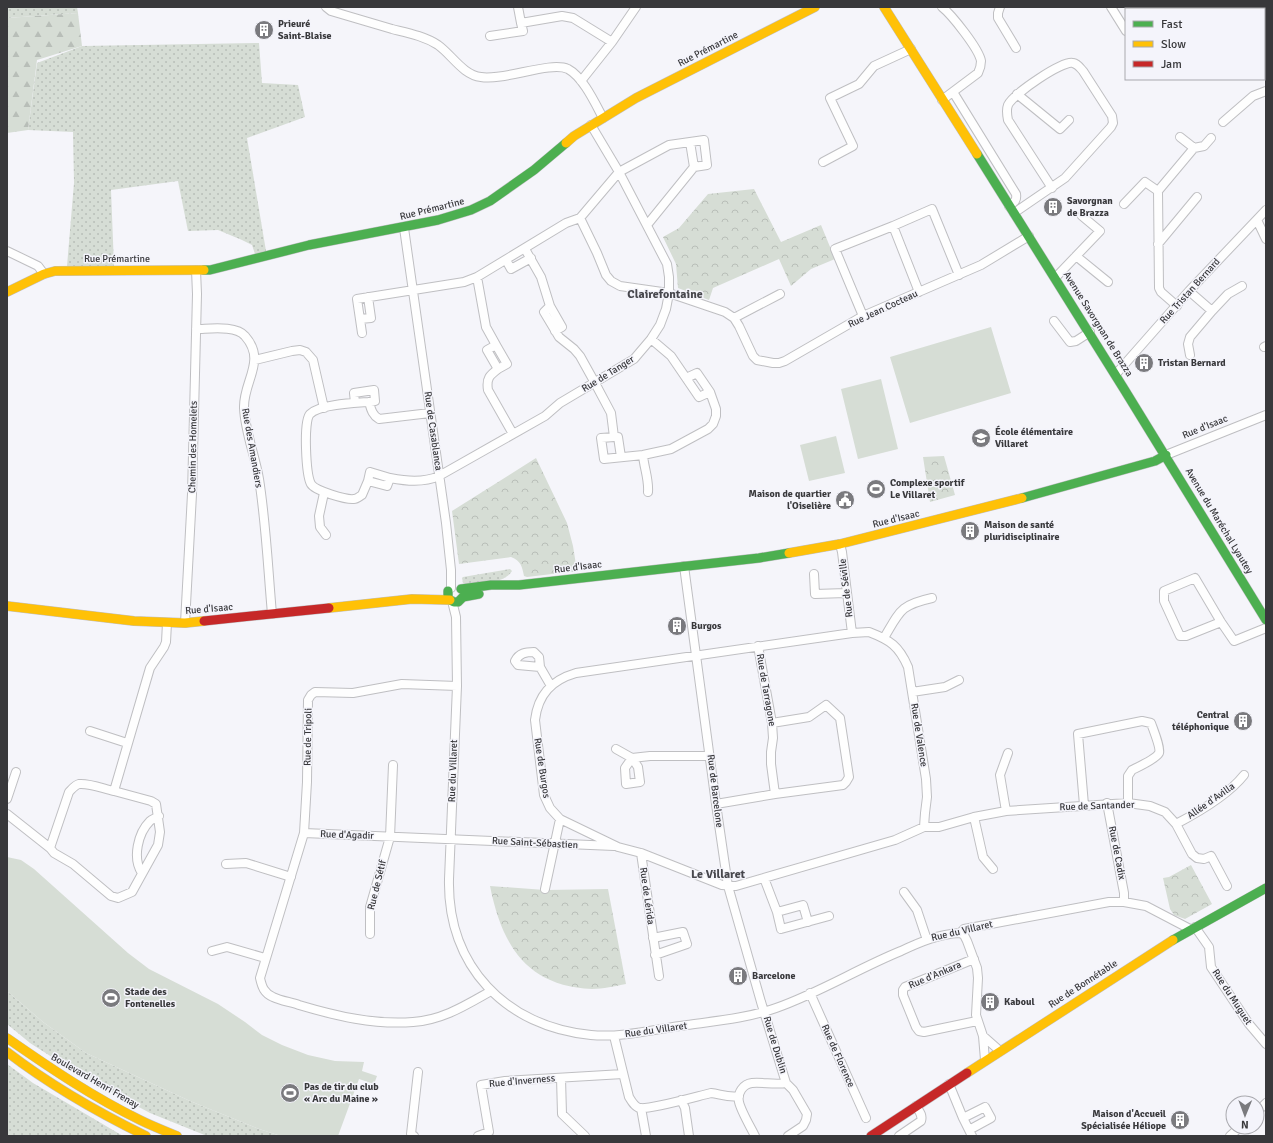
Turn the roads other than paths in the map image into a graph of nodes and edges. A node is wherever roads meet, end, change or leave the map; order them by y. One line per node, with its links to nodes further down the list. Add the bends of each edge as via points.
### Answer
1 (326, 7): 15 (street, via 331,11 429,40 463,68 480,77 500,77 560,67 575,73)
2 (518, 7): 9 (street)
3 (636, 7): 12 (street)
4 (815, 7): 20 (main road, Rue Prémartine, via 636,98)
5 (884, 7): 14 (main road, Avenue Savorgnan de Brazza)
6 (942, 7): 17 (street, via 949,12 981,61 978,73)
7 (1000, 7): 13 (street, via 998,18)
8 (1111, 7): 10 (street)
9 (521, 23): 11 (street, via 522,31); 12 (street, via 562,16 573,18)
10 (1125, 29)
11 (490, 36)
12 (612, 42): 15 (street)
13 (1016, 48)
14 (911, 49): 19 (main road, Avenue Savorgnan de Brazza); 30 (street, via 874,66 859,84 830,98 853,146)
15 (581, 81): 20 (street)
16 (1266, 91): 22 (street, via 1253,96)
17 (953, 92): 19 (street); 26 (street)
18 (1017, 94): 21 (street, via 1060,129); 33 (street, via 1008,106 1008,120); 33 (street, via 1061,65 1074,63 1079,66 1112,116 1113,123 1108,132 1065,178)
19 (942, 100): 29 (main road, Avenue Savorgnan de Brazza)
20 (603, 118): 23 (main road, Rue Prémartine)
21 (1069, 120)
22 (1223, 122)
23 (591, 125): 32 (street, Rue de Tanger); 44 (main road, Rue Prémartine, via 490,202 471,210)
24 (1180, 137): 28 (street)
25 (1211, 138): 28 (street, via 1204,146)
26 (983, 140): 29 (street); 37 (street, via 1016,194)
27 (690, 142): 31 (street); 31 (street, via 704,140 707,165); 32 (street, via 669,145)
28 (1194, 148): 34 (street)
29 (973, 149): 37 (main road, Avenue Savorgnan de Brazza)
30 (823, 162)
31 (694, 167): 42 (street)
32 (619, 172): 40 (street); 42 (street, Rue de Tanger)
33 (1052, 188): 37 (street)
34 (1158, 191): 36 (street, via 1145,182); 47 (street)
35 (1198, 197): 47 (street)
36 (1124, 204)
37 (1012, 209): 45 (main road, Avenue Savorgnan de Brazza)
38 (1266, 210): 41 (street, Rue Tristan Bernard)
39 (1082, 216): 50 (street, via 1100,231)
40 (580, 218): 48 (street); 64 (street, via 611,281 620,286)
41 (1257, 220): 46 (street); 61 (street, Rue Tristan Bernard)
42 (648, 225): 64 (street, Rue de Tanger, via 667,264)
43 (893, 226): 55 (street, via 932,209); 63 (street); 68 (street, via 835,249)
44 (404, 228): 53 (main road, Rue Prémartine, via 309,245 223,268); 60 (street, Rue de Casablanca)
45 (1029, 236): 55 (street, Rue Jean Cocteau); 57 (main road, Avenue Savorgnan de Brazza)
46 (1266, 239)
47 (1158, 244): 66 (street, via 1159,288)
48 (525, 249): 51 (street); 52 (street)
49 (7, 251): 54 (street, via 38,266)
50 (1076, 256): 57 (street); 58 (street)
51 (531, 258): 52 (street, via 511,269); 79 (street, via 541,277 550,306 544,312 559,337 580,356)
52 (506, 260): 56 (street)
53 (196, 270): 54 (main road, Rue Prémartine, via 61,271); 71 (street, Chemin des Homelets)
54 (44, 274): 62 (main road, Rue Prémartine)
55 (959, 275): 63 (street, Rue Jean Cocteau)
56 (478, 277): 60 (street); 86 (street, via 486,327 496,345 487,350 498,369 488,377 488,390)
57 (1056, 277): 72 (main road, Avenue Savorgnan de Brazza)
58 (1108, 282)
59 (1242, 286): 67 (street, via 1228,294)
60 (413, 291): 73 (street, via 357,298); 84 (street, Rue de Casablanca)
61 (1189, 291): 66 (street, Rue Tristan Bernard); 67 (street)
62 (7, 292)
63 (919, 292): 68 (street, Rue Jean Cocteau)
64 (669, 293): 69 (street, via 726,312); 74 (street, Rue de Tanger, via 660,325)
65 (780, 294): 69 (street)
66 (1176, 306): 77 (street, Rue Tristan Bernard)
67 (1212, 311): 75 (street, via 1190,337)
68 (863, 316): 69 (street, Rue Jean Cocteau, via 779,363 757,360)
69 (734, 318)
70 (1054, 321): 72 (street, via 1070,342)
71 (196, 329): 76 (street, via 236,330 250,342); 106 (street, Chemin des Homelets, via 192,494)
72 (1090, 332): 77 (main road, Avenue Savorgnan de Brazza)
73 (362, 333)
74 (651, 339): 78 (street, via 671,356); 79 (street, Rue de Tanger, via 634,359)
75 (1190, 354)
76 (255, 360): 83 (street, via 292,351 306,352 312,360); 102 (street, Rue des Amandiers, via 254,370 247,384 244,407 250,446 259,479)
77 (1116, 374): 89 (main road, Avenue Savorgnan de Brazza)
78 (686, 378): 80 (street, via 699,397); 80 (street, via 697,373)
79 (596, 383): 86 (street, Rue de Tanger); 87 (street, via 611,413)
80 (710, 392): 88 (street, via 716,416 708,429 671,449)
81 (370, 402): 82 (street); 82 (street, via 375,401 374,390 354,393); 84 (street, via 373,414 379,419)
82 (355, 403): 83 (street)
83 (324, 408): 92 (street, via 308,415 305,433 311,484)
84 (430, 413): 91 (street, Rue de Casablanca)
85 (1266, 415): 89 (street, Rue d'Isaac)
86 (513, 434): 91 (street, Rue de Tanger)
87 (614, 437): 90 (street, via 618,437); 90 (street, via 601,438 604,459)
88 (643, 455): 90 (street); 93 (street)
89 (1166, 455): 95 (main road, Rue d'Isaac, via 1105,476); 103 (main road, Avenue du Maréchal Lyautey)
90 (621, 457)
91 (438, 476): 92 (street, Rue de Tanger, via 408,481 390,478 387,486 368,481 362,495 354,499); 99 (street, Rue de Casablanca)
92 (324, 492): 94 (street, via 318,516 320,527)
93 (648, 492)
94 (326, 535)
95 (840, 544): 96 (main road, Rue d'Isaac, via 759,558); 98 (street, Rue de Séville)
96 (684, 566): 99 (main road, Rue d'Isaac, via 519,585 491,585); 111 (street, Rue de Barcelone)
97 (814, 574): 98 (street, via 815,594)
98 (846, 593): 108 (street, Rue de Séville)
99 (455, 594): 102 (main road, Rue d'Isaac); 114 (street, Rue du Villaret)
100 (932, 598): 109 (street, via 906,606)
101 (7, 606): 105 (main road, Rue d'Isaac)
102 (272, 614): 106 (main road, Rue d'Isaac)
103 (1266, 620)
104 (1221, 622): 104 (street, via 1195,578 1164,591 1164,601 1180,636); 107 (street, via 1234,641)
105 (167, 623): 106 (main road, Rue d'Isaac); 119 (street, via 166,642 150,668)
106 (185, 623)
107 (1266, 628)
108 (852, 633): 109 (street, Rue de Valence, via 870,632); 110 (street, Rue de Valence)
109 (884, 638): 116 (street, Rue de Valence, via 903,656 908,667)
110 (758, 646): 111 (street, Rue de Valence); 117 (street, Rue de Tarragone)
111 (696, 655): 115 (street, Rue de Burgos, via 576,673 562,677); 122 (street, Rue de Barcelone)
112 (540, 668): 115 (street)
113 (959, 680): 116 (street, via 945,687)
114 (457, 686): 140 (street, Rue de Tripoli, via 402,684 353,693 315,692 311,695 308,700); 142 (street, Rue du Villaret)
115 (551, 686): 137 (street, Rue de Burgos, via 540,700 535,720 544,795 550,808)
116 (912, 692): 139 (street, Rue de Valence, via 926,779)
117 (772, 723): 127 (street, Rue de Tarragone, via 774,738 771,764); 127 (street, via 809,717 826,705 840,718 849,777 842,784)
118 (90, 731): 119 (street)
119 (127, 743): 126 (street)
120 (616, 749): 122 (street, via 632,758)
121 (1008, 753): 133 (street, via 1000,775)
122 (710, 756): 130 (street, Rue de Barcelone)
123 (393, 765): 141 (street)
124 (16, 772): 128 (street)
125 (1244, 775): 138 (street, Allée d'Avilla, via 1239,782 1198,812)
126 (114, 791): 135 (street, via 156,804); 145 (street, via 86,784 74,786 69,792)
127 (775, 794): 130 (street)
128 (7, 799)
129 (1128, 803): 131 (street, Rue de Santander); 132 (street, via 1128,776 1132,770 1158,753 1159,748 1151,723 1142,721 1078,734); 138 (street, Rue de Santander, via 1150,806 1165,812)
130 (716, 804): 152 (street, Rue de Barcelone)
131 (1107, 804): 132 (street, Rue de Santander); 157 (street, Rue de Cadix)
132 (1084, 805): 133 (street, Rue de Santander)
133 (1006, 811): 136 (street, Rue de Santander)
134 (7, 814): 145 (street)
135 (159, 816): 149 (street, via 158,845); 149 (street, via 151,820 139,842 136,855 137,864)
136 (974, 817): 139 (street, Rue de Santander, via 939,827); 148 (street, via 983,857)
137 (560, 819): 143 (street); 144 (street, Rue de Burgos)
138 (1176, 824): 153 (street, Rue de Santander, via 1192,854 1204,859 1211,856)
139 (924, 827): 151 (street, via 895,840)
140 (304, 833): 141 (street, Rue d'Agadir); 150 (street, Rue de Tripoli)
141 (390, 837): 142 (street, Rue d'Agadir); 163 (street, Rue de Sétif, via 370,907)
142 (451, 839): 143 (street, Rue Saint-Sébastien); 171 (street, Rue du Villaret, via 448,895 454,926 467,958)
143 (555, 844): 144 (street, Rue Saint-Sébastien); 155 (street)
144 (618, 846): 146 (street, Rue de Burgos)
145 (50, 848): 149 (street, via 111,896 118,898 132,892)
146 (641, 853): 152 (street, Rue de Burgos); 164 (street, Rue de Lérida)
147 (226, 864): 150 (street, via 246,863)
148 (993, 869)
149 (142, 872)
150 (291, 877): 168 (street, Rue de Tripoli)
151 (764, 878): 152 (street); 158 (street)
152 (728, 886): 173 (street, Rue de Barcelone)
153 (1227, 886)
154 (1266, 888): 161 (main road, Rue de Bonnétable)
155 (545, 889)
156 (904, 892): 165 (street, via 917,910)
157 (1124, 902): 161 (street, Rue du Villaret, via 1146,906); 162 (street, Rue du Villaret, via 1108,902 964,929)
158 (777, 912): 160 (street, via 803,905); 160 (street, via 781,929)
159 (829, 916): 160 (street)
160 (808, 922)
161 (1193, 928): 178 (street, Rue du Muguet, via 1209,948 1212,967 1249,1024); 179 (main road, Rue de Bonnétable)
162 (960, 933): 165 (street, Rue du Villaret); 169 (street, via 967,941)
163 (370, 934)
164 (653, 938): 167 (street, Rue de Lérida); 167 (street, Rue de Lérida, via 683,932 687,944)
165 (927, 940): 172 (street, Rue du Villaret)
166 (212, 951): 168 (street, via 227,947)
167 (655, 955): 170 (street, Rue de Lérida)
168 (265, 958): 171 (street, Rue de Tripoli, via 260,978 262,988 272,997 335,1016 376,1022 414,1022 438,1017 457,1010)
169 (974, 959): 174 (street, via 978,978); 174 (street, Rue d'Ankara, via 905,987 903,995 919,1031)
170 (658, 976)
171 (491, 990): 175 (street, Rue du Villaret, via 516,1011 544,1025 592,1036)
172 (810, 993): 173 (street, Rue du Villaret); 191 (street, Rue de Florence)
173 (764, 1011): 175 (street, Rue du Villaret); 185 (street, Rue de Dublin)
174 (976, 1021): 176 (street)
175 (614, 1036): 183 (street)
176 (983, 1036): 179 (street); 181 (street)
177 (7, 1038): 195 (main road, Boulevard Henri Frenay, via 96,1096 140,1120)
178 (1266, 1044)
179 (1000, 1050): 181 (main road, Rue de Bonnétable)
180 (7, 1052): 194 (main road, via 43,1079)
181 (985, 1060): 186 (main road, Rue de Bonnétable)
182 (418, 1072): 196 (street, via 411,1134)
183 (623, 1074): 184 (street, Rue d'Inverness); 190 (street, via 628,1097 634,1106)
184 (561, 1078): 197 (street, Rue d'Inverness, via 481,1085 489,1132); 198 (street, via 562,1114)
185 (786, 1083): 187 (street, via 751,1083 740,1090); 202 (street, Rue de Dublin, via 807,1114 803,1126)
186 (949, 1084): 189 (main road, Rue de Bonnétable); 192 (street)
187 (739, 1096): 188 (street, via 711,1094); 201 (street)
188 (681, 1100): 190 (street); 200 (street, via 685,1108)
189 (916, 1106): 203 (main road, Rue de Bonnétable); 204 (street, via 921,1113 921,1121)
190 (640, 1108): 199 (street)
191 (866, 1118)
192 (963, 1118): 193 (street); 193 (street, via 985,1107 991,1118)
193 (970, 1133)
194 (146, 1136)
195 (177, 1136)
196 (414, 1136)
197 (478, 1136)
198 (585, 1136)
199 (646, 1136)
200 (689, 1136)
201 (755, 1136)
202 (788, 1136)
203 (871, 1136)
204 (899, 1136)

